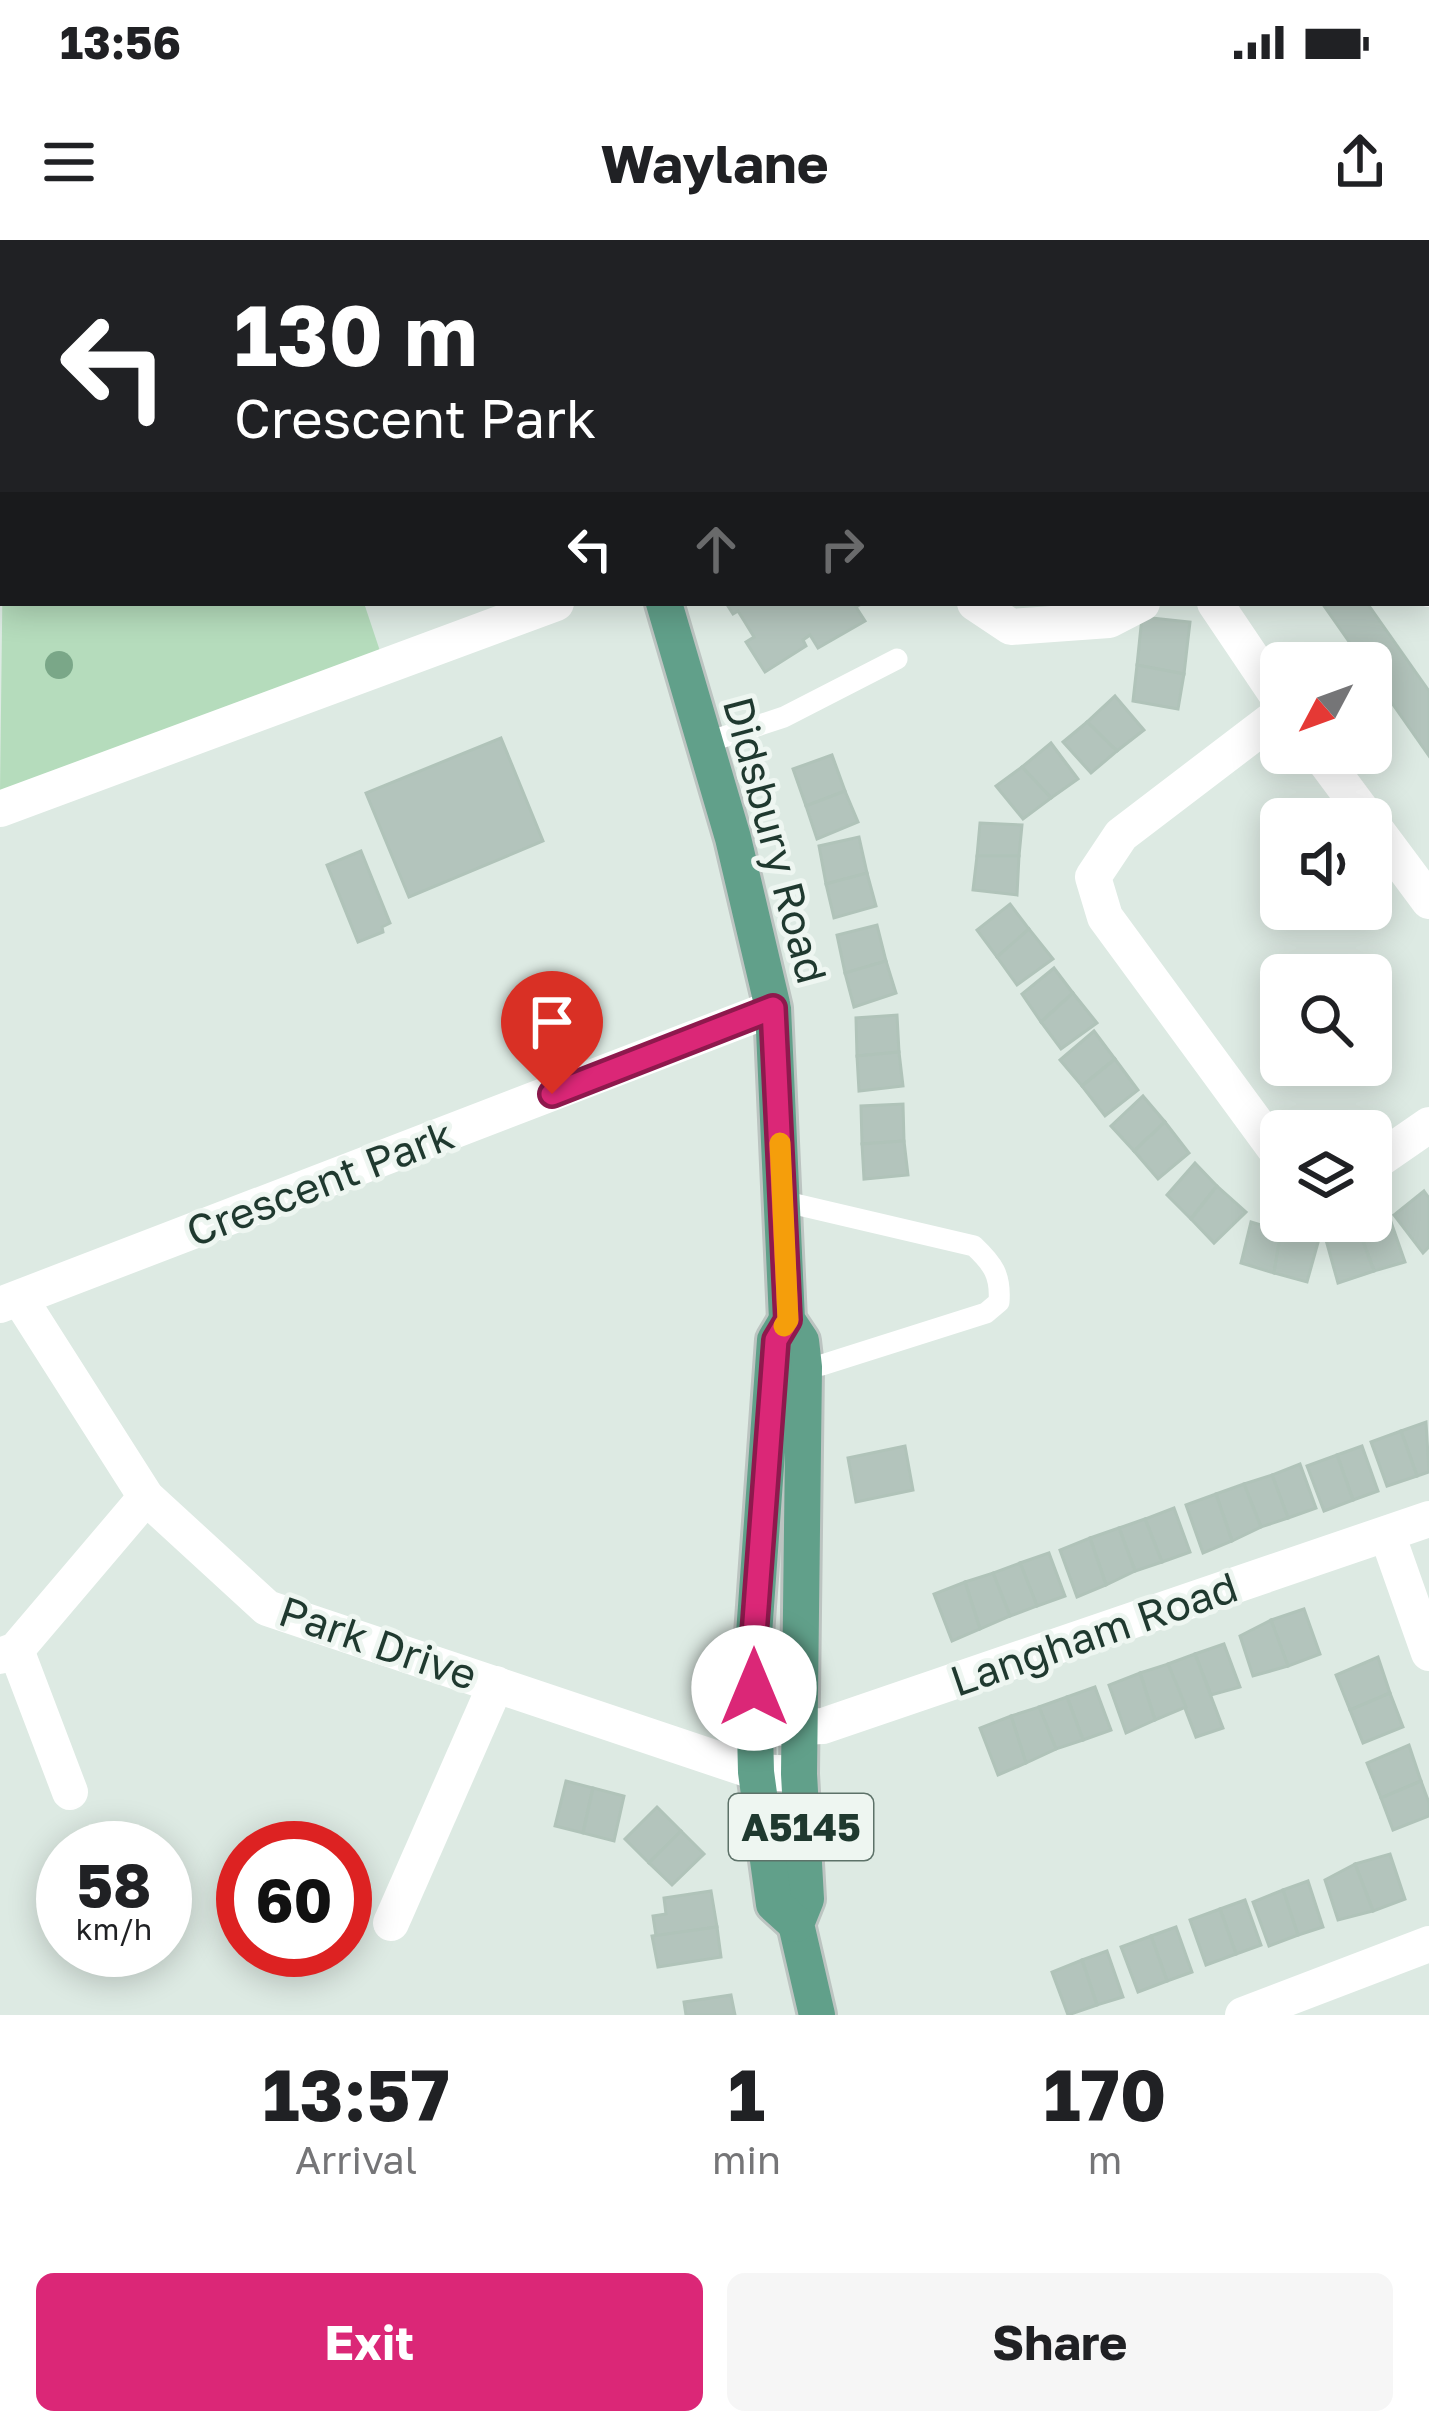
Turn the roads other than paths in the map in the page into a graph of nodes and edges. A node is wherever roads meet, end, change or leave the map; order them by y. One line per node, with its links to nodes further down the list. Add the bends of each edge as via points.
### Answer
1 (548, 606): 10 (street)
2 (671, 606): 9 (main road, Didsbury Road / A5145)
3 (980, 606): 4 (street, via 1011,627 1109,620)
4 (1136, 606)
5 (1217, 606): 7 (street)
6 (897, 658): 9 (lane, via 784,717)
7 (1260, 670)
8 (1260, 729): 15 (street, via 1121,835 1093,877 1105,917)
9 (705, 743): 13 (main road, Didsbury Road / A5145)
10 (0, 809)
11 (1392, 851): 12 (street)
12 (1429, 901)
13 (773, 1008): 17 (main road, Didsbury Road / A5145); 18 (street, Crescent Park)
14 (1429, 1125): 16 (street)
15 (1260, 1128)
16 (1392, 1151)
17 (782, 1202): 19 (main road, Didsbury Road / A5145); 20 (lane, via 974,1246 994,1264 1000,1285 999,1302 986,1312)
18 (10, 1302): 21 (street, Park Drive)
19 (788, 1320): 20 (main road, Didsbury Road / A5145); 28 (main road, Didsbury Road / A5145, via 776,1340 753,1648)
20 (804, 1366): 27 (main road, Didsbury Road / A5145)
21 (146, 1497): 24 (street); 26 (street, Park Drive, via 267,1608)
22 (1429, 1519): 23 (street, Langham Road)
23 (1387, 1534): 25 (street); 27 (street, Langham Road)
24 (8, 1653): 31 (street)
25 (1429, 1653)
26 (496, 1684): 29 (street, Park Drive); 32 (street)
27 (800, 1728): 28 (street, Langham Road); 30 (main road, Didsbury Road / A5145)
28 (755, 1729): 29 (main road, Didsbury Road / A5145)
29 (756, 1772): 30 (street, Park Drive); 33 (main road, Didsbury Road / A5145, via 774,1904)
30 (799, 1774): 33 (main road, Didsbury Road / A5145, via 806,1899)
31 (70, 1792)
32 (391, 1923)
33 (796, 1924): 36 (main road, Didsbury Road / A5145)
34 (1429, 1945): 35 (street)
35 (1348, 1998): 37 (street)
36 (817, 2015)
37 (1243, 2015)

